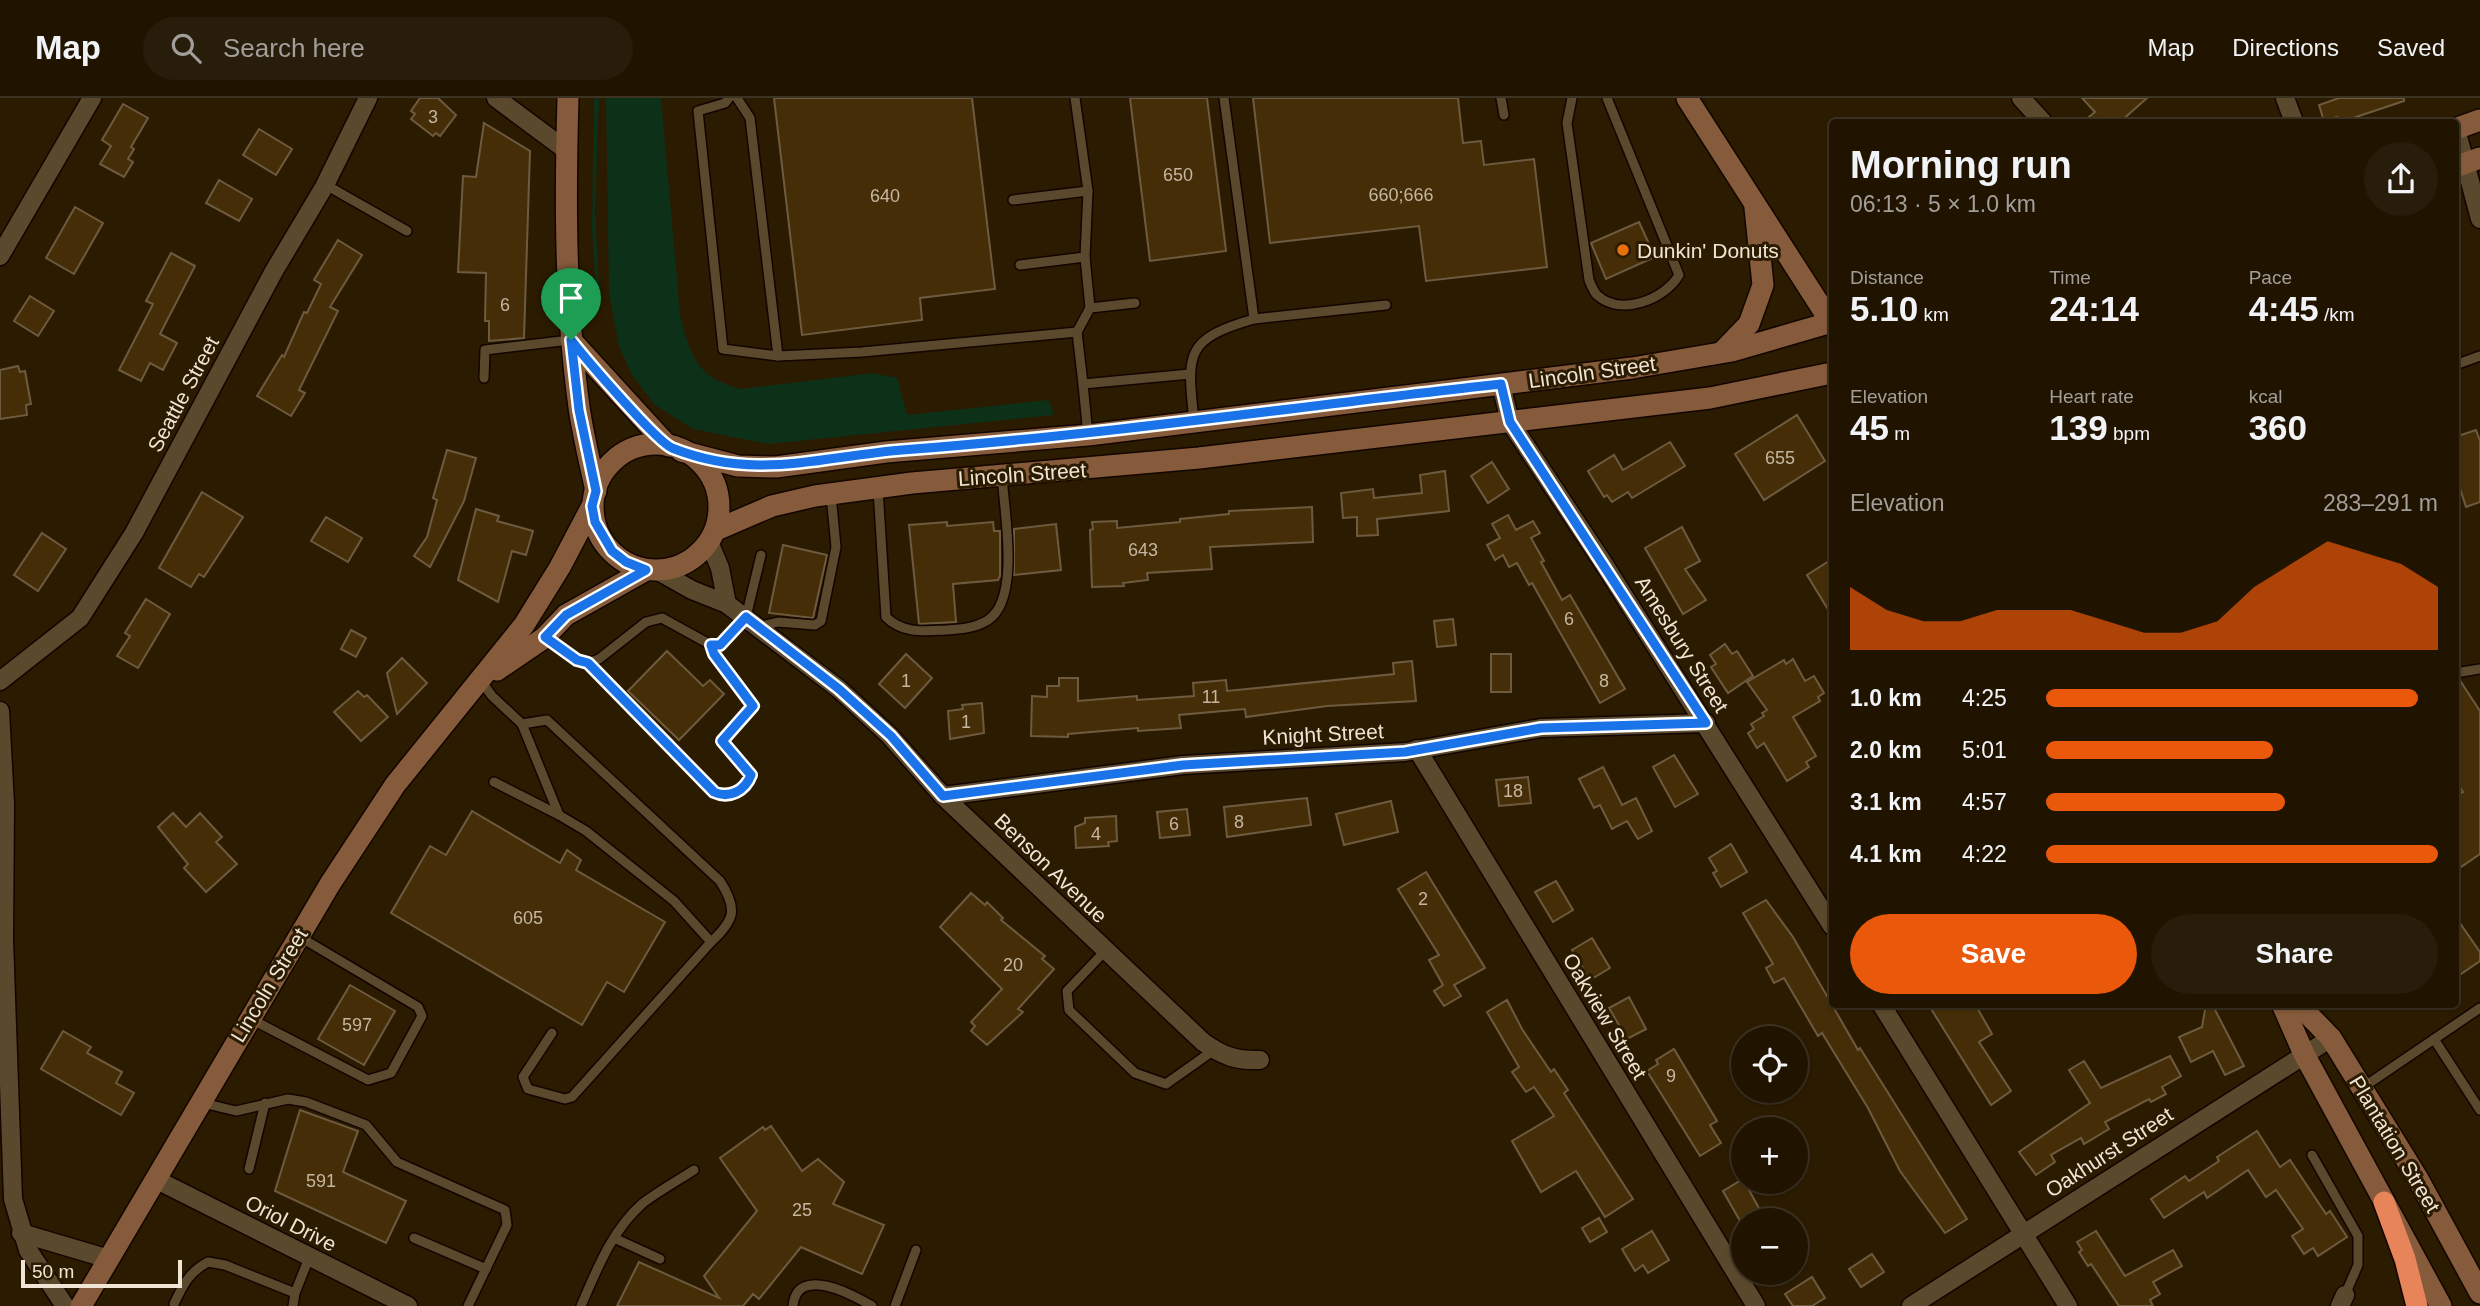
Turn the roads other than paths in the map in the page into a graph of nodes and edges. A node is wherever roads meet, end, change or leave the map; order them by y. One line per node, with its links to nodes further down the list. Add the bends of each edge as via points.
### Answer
1 (92, 98): 29 (street)
2 (368, 98): 23 (street, Seattle Street)
3 (496, 98): 21 (street)
4 (568, 98): 21 (main road)
5 (729, 98): 41 (lane, via 698,111 723,349)
6 (737, 98): 41 (lane, via 750,118)
7 (1075, 98): 24 (lane)
8 (1224, 98): 36 (lane)
9 (1501, 98): 15 (lane)
10 (1572, 98): 11 (lane, via 1567,123 1589,281 1597,295 1636,304 1673,286 1679,275)
11 (1607, 98)
12 (1687, 98): 26 (main road)
13 (2285, 98): 17 (street)
14 (2024, 99): 16 (street)
15 (1504, 115)
16 (2041, 119)
17 (2293, 119)
18 (2480, 120): 19 (main road)
19 (2459, 128)
20 (2459, 138): 22 (street)
21 (566, 150): 39 (main road)
22 (2467, 163): 27 (street)
23 (326, 185): 28 (lane); 69 (street, Seattle Street, via 274,271 134,533 80,618)
24 (1088, 191): 25 (lane); 30 (lane)
25 (1013, 200)
26 (1754, 202): 35 (main road); 40 (main road, via 1763,285 1759,305 1749,324)
27 (2480, 219)
28 (407, 231)
29 (0, 256)
30 (1085, 257): 31 (lane); 34 (lane)
31 (1020, 265)
32 (1135, 303): 34 (lane)
33 (1386, 305): 36 (lane)
34 (1090, 308): 38 (lane)
35 (1829, 318)
36 (1254, 319): 44 (lane, via 1205,338 1191,357)
37 (1829, 324): 40 (main road, Lincoln Street)
38 (1077, 332): 41 (lane); 47 (lane)
39 (571, 340): 46 (lane, via 485,349); 52 (main road); 58 (main road)
40 (1721, 352): 48 (main road, Lincoln Street)
41 (778, 356)
42 (2480, 356): 43 (lane)
43 (2459, 364)
44 (1189, 374): 47 (lane); 49 (lane)
45 (1829, 374): 50 (main road, Lincoln Street, via 1710,398)
46 (484, 378)
47 (1083, 384): 51 (lane)
48 (1501, 384): 49 (main road, Lincoln Street); 50 (street, Amesbury Street)
49 (1194, 421): 51 (main road, Lincoln Street); 53 (main road)
50 (1510, 422): 53 (main road, Lincoln Street); 72 (street, Amesbury Street)
51 (1088, 435): 52 (main road, Lincoln Street, via 886,452 776,467 738,466); 54 (main road)
52 (675, 449): 58 (main road, via 644,445 625,453 608,466); 59 (main road, via 696,458 713,480 719,508)
53 (1199, 458): 54 (main road, Lincoln Street)
54 (1091, 469): 55 (main road, Lincoln Street)
55 (1002, 475): 56 (main road, Lincoln Street); 56 (lane, via 1008,573 1004,602 989,620 967,628 916,632 895,626 886,617)
56 (878, 487): 57 (main road, Lincoln Street)
57 (830, 494): 59 (main road, Lincoln Street, via 772,506); 63 (lane, via 836,547 821,621 815,625)
58 (594, 498): 61 (main road, via 602,538 612,551 626,562); 70 (main road, Lincoln Street, via 561,566)
59 (712, 536): 61 (main road, via 681,565); 62 (street)
60 (761, 555): 63 (lane)
61 (653, 571): 62 (street, Benson Avenue); 64 (main road, Lincoln Street, via 566,615)
62 (727, 604): 63 (street, Benson Avenue)
63 (751, 622): 65 (lane, via 720,645); 76 (street, Benson Avenue, via 839,689 891,736)
64 (545, 637): 66 (lane); 70 (main road, Lincoln Street)
65 (711, 645): 66 (lane, via 662,618 646,622); 66 (lane, via 753,706 722,741 751,775 732,795 724,797)
66 (588, 663)
67 (2480, 669): 68 (lane)
68 (2459, 672)
69 (0, 681)
70 (481, 681): 73 (lane); 79 (main road, Lincoln Street, via 395,785)
71 (0, 711): 80 (street, via 5,804)
72 (1706, 723): 74 (street, Knight Street, via 1541,728); 78 (street, Amesbury Street)
73 (522, 724): 77 (lane); 81 (lane, via 547,720 720,881 731,898 731,913 729,925)
74 (1416, 750): 76 (street, Knight Street, via 1183,765); 125 (street, Oakview Street)
75 (494, 782): 77 (lane)
76 (943, 796): 82 (street, Benson Avenue)
77 (559, 815): 81 (lane, via 674,901)
78 (1829, 921)
79 (299, 936): 87 (main road, Lincoln Street); 87 (lane, via 418,1007 422,1016 391,1073 368,1080)
80 (2, 940): 103 (street, via 13,1199)
81 (711, 942): 88 (lane, via 572,1097 565,1099 528,1089 524,1082 523,1076)
82 (1105, 951): 91 (street, Benson Avenue); 91 (lane, via 1067,991 1069,1010 1135,1073 1166,1084)
83 (1883, 1008): 104 (street)
84 (2284, 1008): 92 (main road, Plantation Street)
85 (2302, 1008): 89 (main road, Plantation Street)
86 (2480, 1008): 90 (lane)
87 (250, 1018): 95 (main road, Lincoln Street)
88 (552, 1033)
89 (2331, 1038): 92 (street, Oakhurst Street); 94 (main road, Plantation Street)
90 (2434, 1039): 94 (lane); 97 (lane)
91 (1214, 1050): 93 (street, Benson Avenue, via 1239,1061)
92 (2304, 1054): 102 (main road, Plantation Street); 104 (street, Oakhurst Street)
93 (1260, 1060)
94 (2362, 1088): 113 (main road, Plantation Street)
95 (200, 1102): 96 (lane, via 236,1111); 101 (main road, Lincoln Street)
96 (265, 1103): 99 (lane); 111 (lane, via 288,1098 354,1119 366,1125 397,1162 505,1210 507,1225)
97 (2480, 1110)
98 (2312, 1155): 114 (lane, via 2358,1236 2358,1265)
99 (249, 1169)
100 (694, 1170): 106 (lane, via 644,1203)
101 (155, 1179): 108 (street, Oriol Drive); 109 (main road, Lincoln Street)
102 (2384, 1202): 128 (highway); 129 (main road, Plantation Street)
103 (21, 1233): 109 (street); 116 (street)
104 (2023, 1234): 126 (street, Oakhurst Street); 127 (street)
105 (414, 1238): 111 (lane)
106 (614, 1238): 110 (lane); 121 (lane)
107 (916, 1250): 124 (lane)
108 (309, 1258): 112 (lane); 119 (street, Oriol Drive)
109 (109, 1259): 117 (main road, Lincoln Street)
110 (660, 1259)
111 (486, 1269): 120 (lane)
112 (295, 1293): 115 (lane, via 208,1262 193,1270); 118 (lane)
113 (2480, 1293)
114 (2342, 1301)
115 (174, 1304)
116 (65, 1306)
117 (81, 1306)
118 (293, 1306)
119 (408, 1306)
120 (468, 1306)
121 (581, 1306)
122 (793, 1306): 123 (lane, via 800,1290 811,1284 827,1285)
123 (872, 1306)
124 (895, 1306)
125 (1756, 1306)
126 (1911, 1306)
127 (2068, 1306)
128 (2417, 1306)
129 (2441, 1306)

